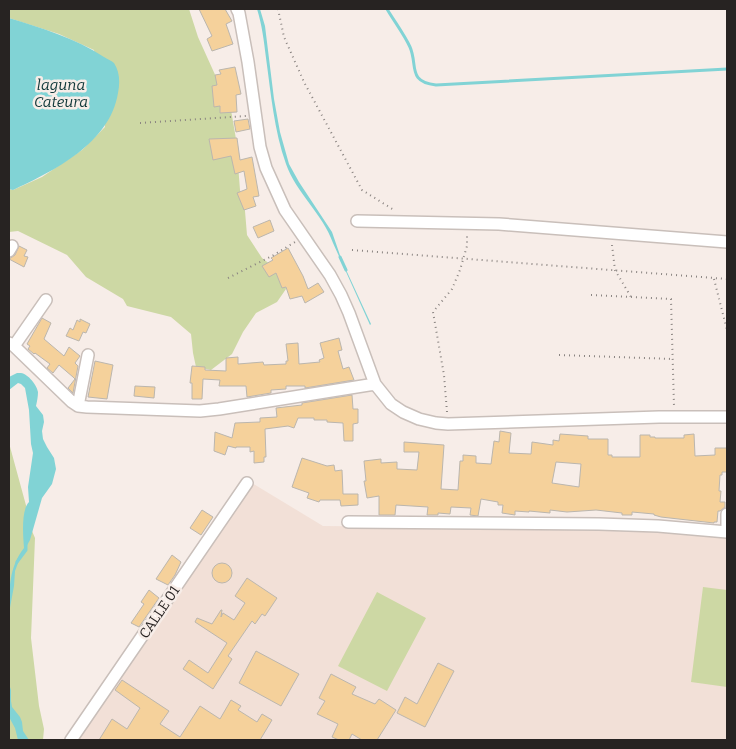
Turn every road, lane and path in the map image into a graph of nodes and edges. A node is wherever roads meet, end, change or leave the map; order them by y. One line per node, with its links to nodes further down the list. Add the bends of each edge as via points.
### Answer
1 (237, 9): 3 (street)
2 (278, 9): 6 (path, via 284,37 304,82 362,190)
3 (256, 115): 4 (path); 9 (street, via 266,168 285,210)
4 (140, 123)
5 (357, 221): 6 (street)
6 (413, 222): 7 (street)
7 (467, 223): 8 (street); 12 (path, via 467,246)
8 (610, 232): 10 (street); 13 (path)
9 (303, 236): 14 (path); 25 (street, via 341,295)
10 (727, 242)
11 (352, 250): 12 (path)
12 (463, 259): 13 (path); 29 (path, via 452,289 433,312 444,375)
13 (615, 270): 15 (path); 18 (path)
14 (228, 278)
15 (714, 278): 16 (path); 20 (path)
16 (727, 279)
17 (590, 295): 18 (path)
18 (631, 297): 24 (path, via 671,299)
19 (46, 300): 21 (street)
20 (727, 330)
21 (11, 344): 26 (street)
22 (559, 354): 24 (path)
23 (88, 355): 26 (street)
24 (673, 359): 27 (path)
25 (375, 384): 26 (street, via 200,411); 29 (street, via 391,404 403,412 436,424)
26 (78, 406)
27 (674, 417): 28 (street); 29 (street)
28 (727, 417)
29 (448, 424)
30 (247, 484): 34 (street, CALLE 01)
31 (727, 514): 33 (street)
32 (348, 522): 33 (street, via 599,524)
33 (727, 532)
34 (72, 740)

